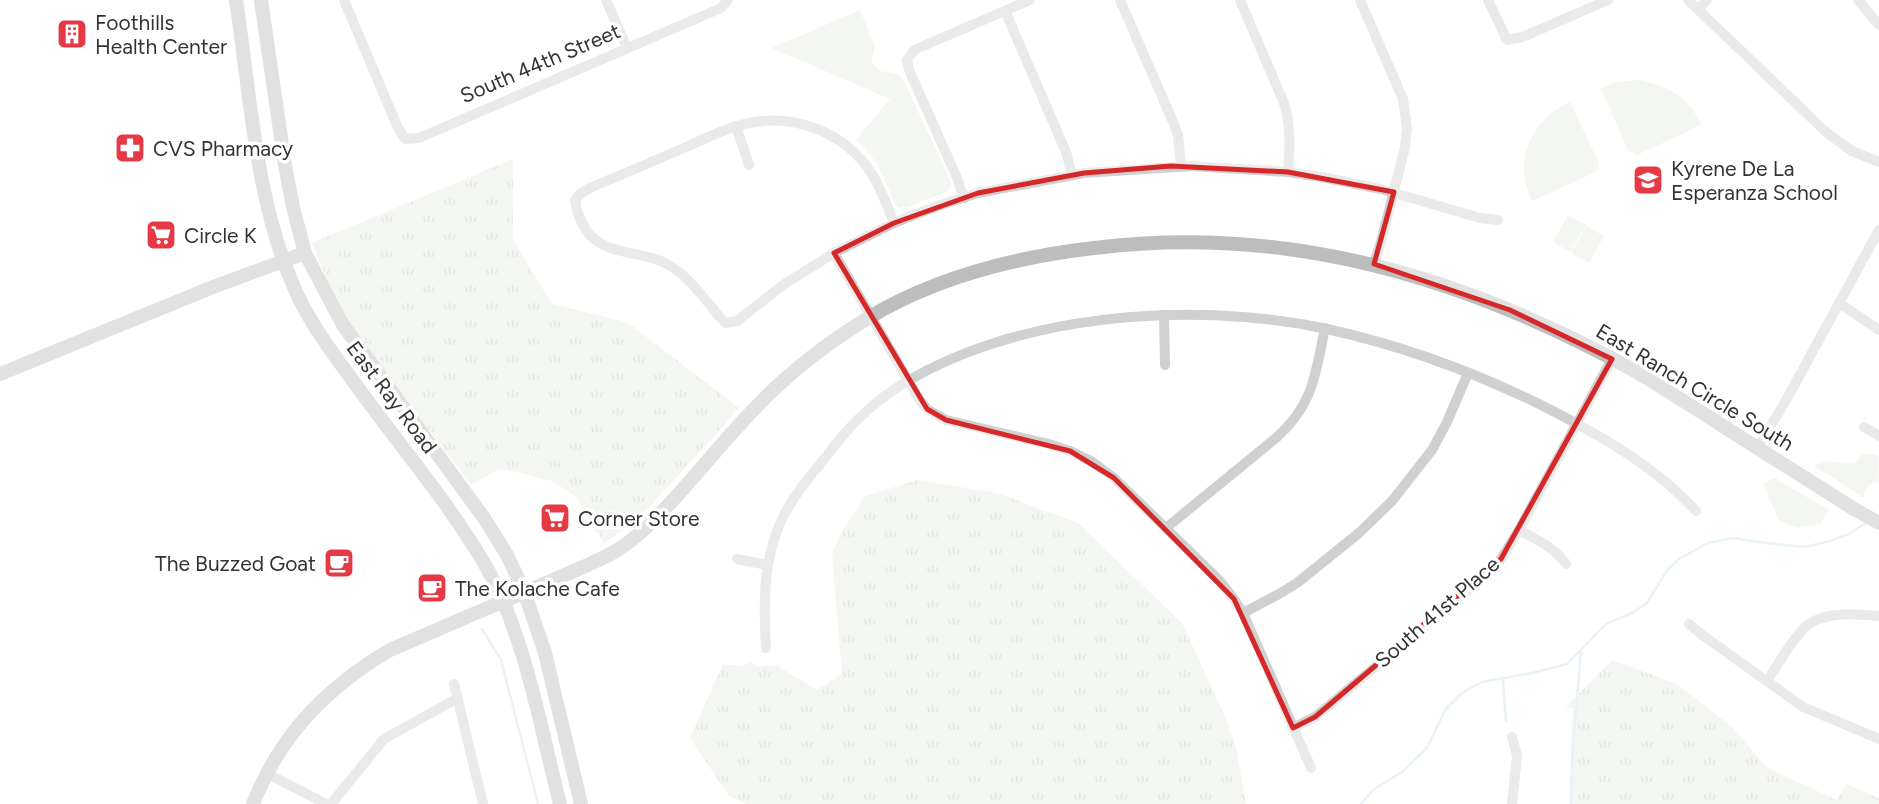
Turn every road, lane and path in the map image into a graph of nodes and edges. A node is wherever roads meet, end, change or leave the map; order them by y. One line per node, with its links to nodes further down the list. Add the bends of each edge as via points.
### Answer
1 (236, 0): 32 (street, East Ray Road, via 261,174)
2 (261, 0): 30 (street, East Ray Road, via 285,166)
3 (344, 0): 18 (street, South 44th Street, via 405,139 419,138)
4 (606, 0): 18 (street)
5 (1030, 0): 16 (street)
6 (1120, 0): 22 (street, via 1174,124)
7 (1240, 0): 23 (street, via 1284,103)
8 (1360, 0): 25 (street, via 1403,99 1406,138)
9 (1488, 0): 10 (street, via 1507,40)
10 (1608, 0)
11 (1688, 0): 15 (street)
12 (1707, 0): 15 (street)
13 (1858, 0): 17 (street)
14 (728, 1): 18 (street, South 44th Street)
15 (1699, 9): 20 (street, via 1826,132 1852,151)
16 (1005, 11): 24 (street); 26 (street, via 914,50 907,60)
17 (1879, 25)
18 (626, 48)
19 (736, 126): 21 (street); 28 (street, via 777,120 824,131 846,145 872,175); 31 (street, via 581,193 575,200 578,215 593,239 610,249 666,263 687,279 726,323 737,321)
20 (1879, 162)
21 (749, 165)
22 (1181, 166): 23 (street); 24 (street)
23 (1289, 172): 25 (street)
24 (1072, 175): 26 (street)
25 (1394, 192): 27 (street); 33 (street)
26 (964, 198): 28 (street)
27 (1498, 220)
28 (894, 223): 31 (street)
29 (1879, 230): 34 (street)
30 (305, 253): 32 (street); 55 (street, East Ray Road, via 343,325 485,518 507,555)
31 (834, 253): 36 (street)
32 (283, 261): 42 (street); 55 (street, East Ray Road, via 321,337 486,566)
33 (1374, 264): 36 (street, East Ranch Circle South, via 1242,243 1109,246 1051,253 957,278); 39 (street, East Ranch Circle South, via 1510,310)
34 (1839, 303): 38 (street); 47 (street)
35 (1164, 315): 37 (street, via 1250,317); 40 (street); 43 (street, via 1027,334 959,356)
36 (871, 317): 43 (street); 55 (street, East Ranch Circle South, via 795,370 759,403 634,538 588,565)
37 (1325, 328): 41 (street, via 1392,345); 50 (street, via 1311,389 1294,419)
38 (1879, 330)
39 (1612, 359): 44 (street, South 41st Place); 47 (street, East Ranch Circle South)
40 (1166, 365)
41 (1468, 373): 44 (street); 56 (street, via 1432,450 1392,501 1297,583)
42 (0, 374)
43 (908, 381): 50 (street, via 935,415 1049,444 1091,461); 54 (street, via 862,415 834,445 783,516)
44 (1576, 424): 48 (street, via 1636,460); 51 (street, South 41st Place)
45 (1864, 427): 46 (street)
46 (1879, 436)
47 (1758, 448): 49 (street, East Ranch Circle South)
48 (1696, 511)
49 (1879, 523)
50 (1166, 528): 56 (street, via 1220,581)
51 (1519, 530): 53 (street, via 1549,546); 63 (street, South 41st Place, via 1501,559 1478,582 1315,717)
52 (737, 559): 54 (street)
53 (1566, 564)
54 (767, 565): 59 (street)
55 (513, 596): 67 (street, East Ranch Circle South, via 390,650 338,684 303,719); 71 (street, East Ray Road, via 524,663); 72 (street, East Ray Road, via 545,653)
56 (1243, 612): 63 (street)
57 (1879, 615): 60 (street, via 1822,618 1808,625)
58 (1689, 624): 60 (street)
59 (766, 648)
60 (1766, 681): 65 (street, via 1803,707)
61 (454, 684): 62 (street)
62 (458, 698): 69 (street, via 384,739); 70 (street)
63 (1293, 728): 66 (street)
64 (1512, 737): 73 (street, via 1517,756)
65 (1879, 739)
66 (1311, 768)
67 (266, 773): 68 (street, East Ranch Circle South); 69 (street)
68 (253, 804)
69 (329, 804)
70 (483, 804)
71 (560, 804)
72 (581, 804)
73 (1512, 804)

